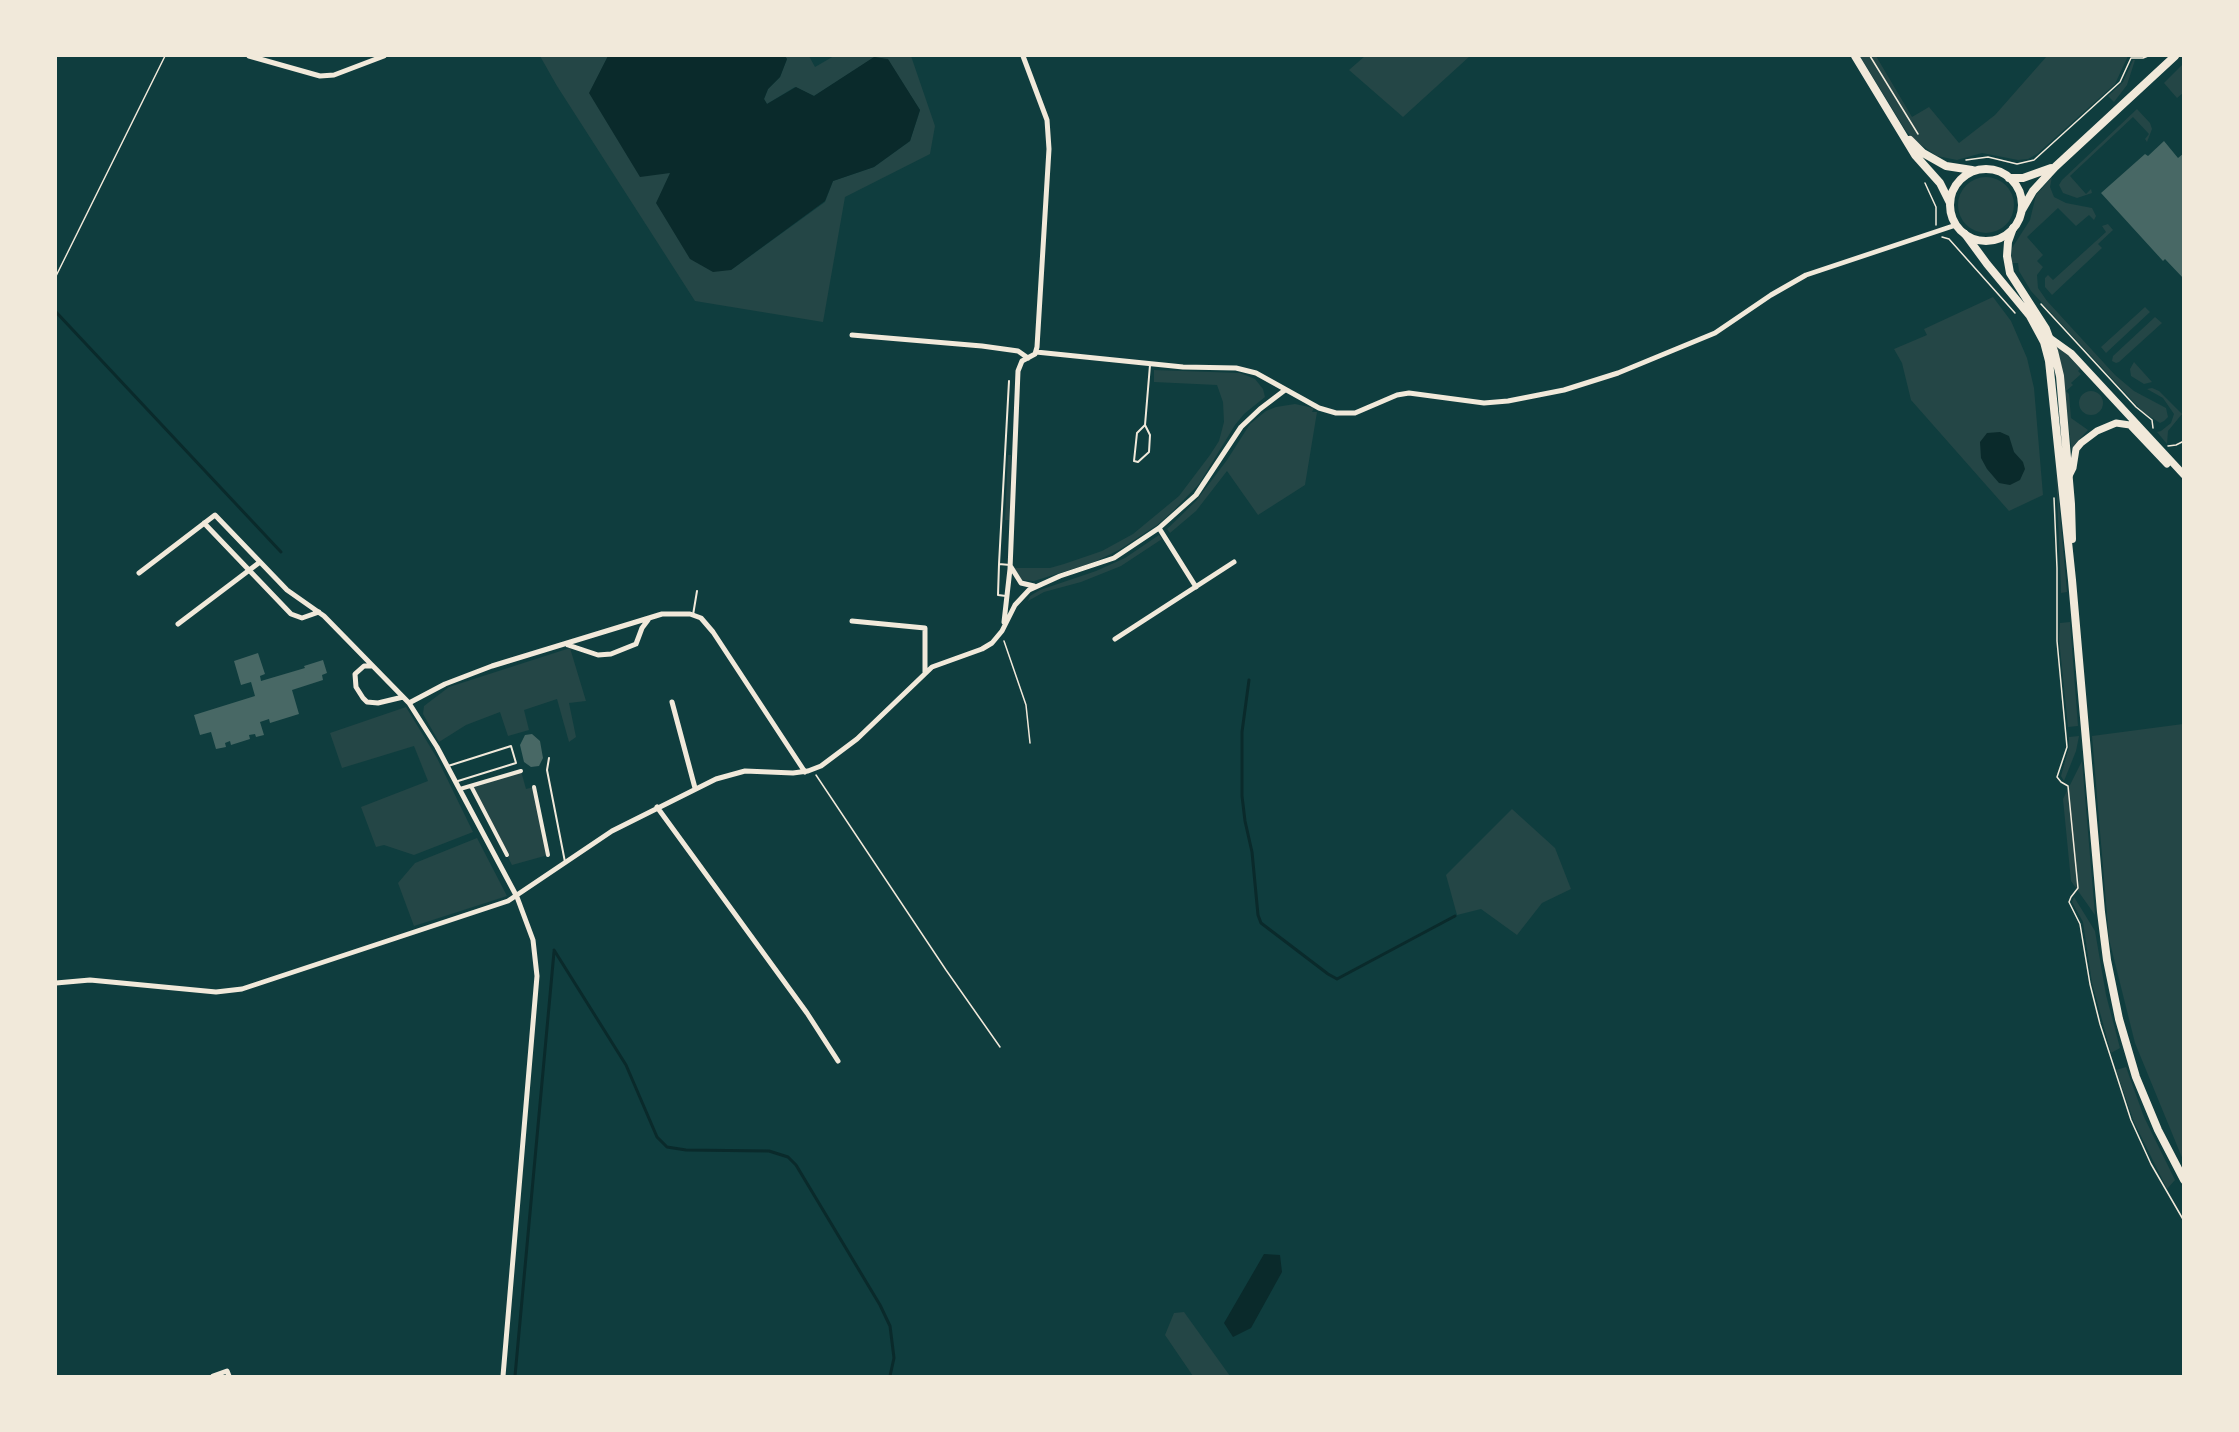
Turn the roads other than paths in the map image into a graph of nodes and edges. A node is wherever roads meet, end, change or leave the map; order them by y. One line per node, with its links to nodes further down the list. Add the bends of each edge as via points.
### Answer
1 (249, 56): 2 (street, via 320,76 334,75)
2 (384, 56)
3 (1023, 56): 17 (street, via 1045,113 1049,138)
4 (1855, 56): 6 (main road)
5 (2175, 56): 7 (main road)
6 (1898, 126): 8 (main road, via 1931,158 1952,168); 10 (main road)
7 (2055, 167): 9 (main road, via 2023,178); 11 (main road, via 2033,191)
8 (1978, 170): 9 (main road); 10 (main road, via 1956,184)
9 (2005, 175): 11 (main road, via 2018,189)
10 (1950, 203): 12 (main road)
11 (2020, 214): 13 (main road)
12 (1956, 225): 14 (main road); 21 (street, via 1806,275 1700,340 1618,373 1531,398 1484,403 1398,394 1346,414 1326,411)
13 (2013, 228): 14 (main road, via 2003,237 1990,240 1977,240); 16 (main road, via 2007,256 2010,273)
14 (1965, 234): 38 (main road, via 2030,316 2043,342 2049,362)
15 (852, 335): 18 (street, via 982,346 1018,351)
16 (2050, 338): 27 (street, via 2071,352); 28 (main road, via 2060,376)
17 (1036, 352): 18 (street); 19 (street)
18 (1028, 358): 23 (street, via 1018,371)
19 (1150, 364): 21 (street, via 1236,368 1256,373); 24 (lane)
20 (1009, 381): 22 (lane)
21 (1285, 390): 31 (street, via 1241,427 1196,495)
22 (1008, 399): 23 (lane); 25 (lane)
23 (1017, 399): 26 (street)
24 (1145, 424): 24 (lane, via 1137,433 1134,461 1138,462 1149,452 1150,435)
25 (1005, 448): 26 (lane); 34 (lane)
26 (1015, 448): 35 (street)
27 (2184, 475)
28 (2069, 476): 29 (street, via 2081,444 2108,425 2123,423 2130,425); 38 (main road)
29 (2184, 481)
30 (204, 523): 32 (street, via 215,515); 36 (street); 37 (street)
31 (1160, 528): 40 (street, via 1114,558); 41 (street)
32 (260, 562): 36 (street); 47 (street, via 287,590)
33 (1234, 562): 41 (street)
34 (999, 564): 35 (lane); 45 (lane, via 998,595)
35 (1010, 567): 39 (street); 42 (street)
36 (249, 571): 47 (street, via 291,614 302,618); 51 (street)
37 (139, 573)
38 (2072, 580): 76 (main road, via 2109,977 2141,1089)
39 (1021, 583): 40 (street); 44 (street)
40 (1036, 586): 44 (street)
41 (1196, 587): 53 (street)
42 (1008, 588): 45 (street); 46 (street)
43 (697, 591): 48 (lane)
44 (1024, 594): 46 (street)
45 (1008, 596): 52 (street)
46 (1019, 600): 52 (street)
47 (319, 612): 55 (street)
48 (693, 615): 49 (street, via 671,612); 63 (street, via 713,632)
49 (653, 617): 54 (street); 54 (street, via 645,623 636,644 611,654)
50 (852, 621): 56 (street, via 925,628)
51 (178, 624)
52 (1002, 630): 56 (street, via 982,649 939,663)
53 (1115, 639)
54 (564, 645): 59 (street, via 474,672)
55 (373, 666): 57 (street); 57 (street, via 364,666 355,674 356,687 363,698 378,704)
56 (925, 672): 63 (street, via 842,751)
57 (403, 697): 59 (street)
58 (672, 702): 67 (street)
59 (409, 703): 61 (street)
60 (549, 759): 72 (lane, via 547,770)
61 (448, 766): 64 (street); 64 (lane, via 511,746 516,764)
62 (521, 771): 65 (street)
63 (805, 771): 67 (street, via 746,771)
64 (456, 782): 68 (street)
65 (471, 786): 68 (street); 70 (street)
66 (534, 787): 71 (street)
67 (695, 788): 69 (street)
68 (460, 789): 73 (street)
69 (657, 807): 72 (street); 75 (street)
70 (507, 855)
71 (548, 855)
72 (565, 862): 73 (street)
73 (516, 897): 74 (street, via 232,991 90,980); 79 (street, via 533,940 537,976)
74 (56, 983)
75 (838, 1061)
76 (2184, 1180)
77 (228, 1374): 78 (street)
78 (213, 1377)
79 (503, 1377)

